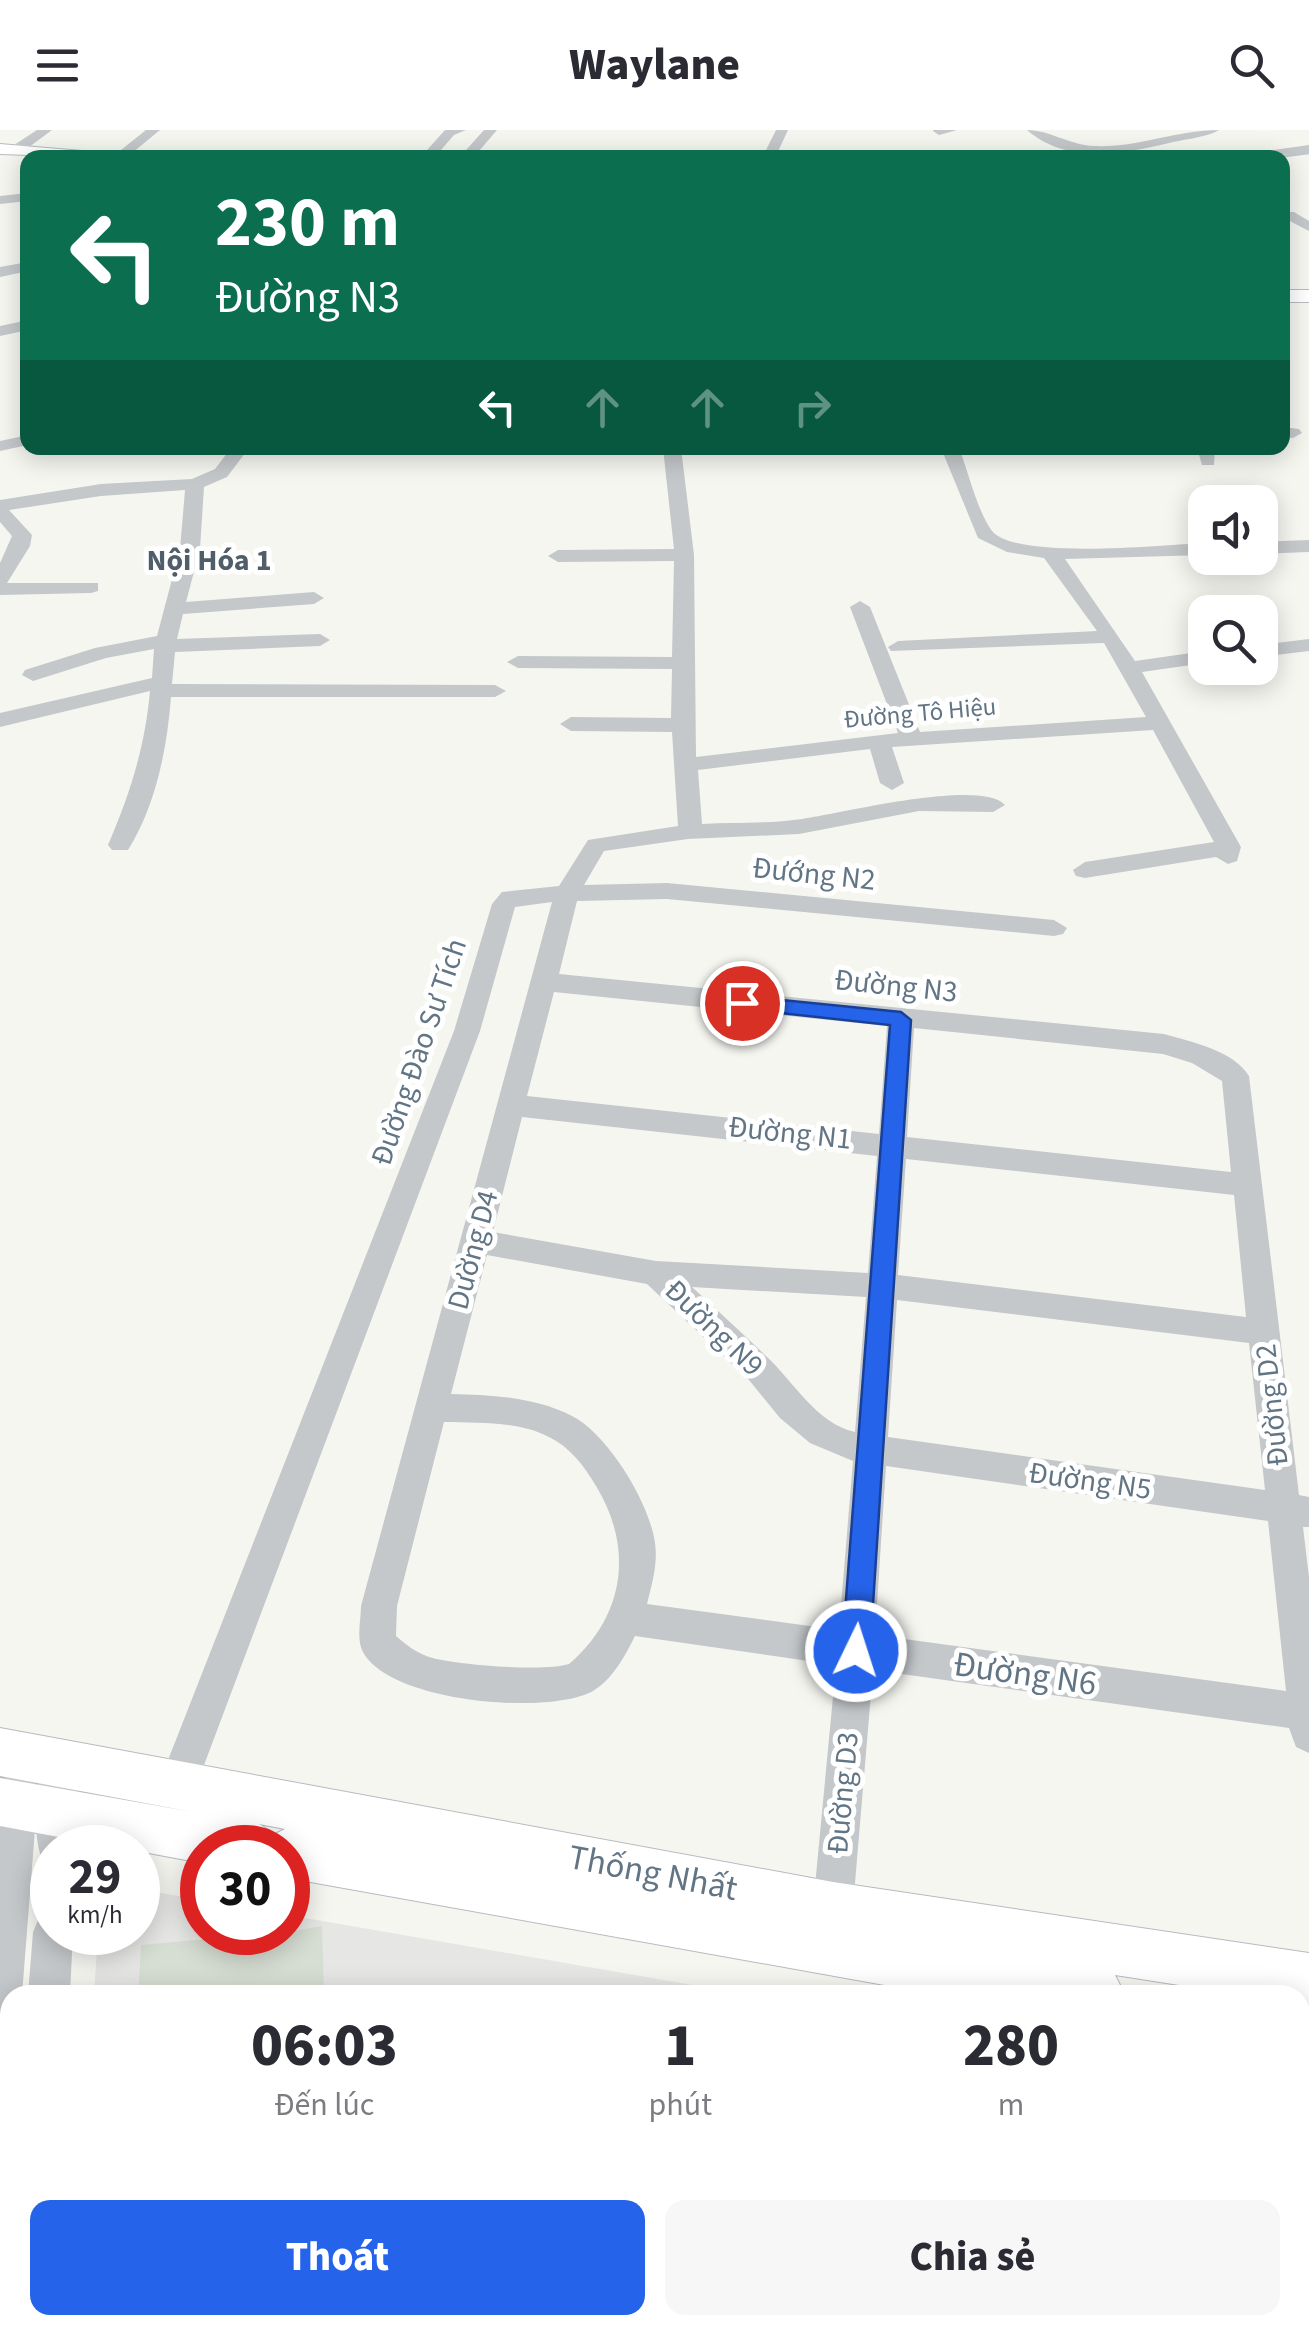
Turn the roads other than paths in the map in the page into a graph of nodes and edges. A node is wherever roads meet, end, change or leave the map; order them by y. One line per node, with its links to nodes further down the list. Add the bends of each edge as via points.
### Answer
1 (46, 130): 13 (street)
2 (154, 130): 8 (street)
3 (460, 130): 9 (street)
4 (492, 130): 10 (street)
5 (1032, 130): 11 (street)
6 (1213, 130): 7 (street)
7 (1171, 133): 12 (street)
8 (128, 150)
9 (433, 150)
10 (473, 150)
11 (1074, 150)
12 (1113, 150)
13 (7, 151)
14 (235, 455): 17 (street, via 221,473)
15 (673, 455): 23 (street)
16 (953, 455): 22 (street, via 986,536)
17 (195, 484): 18 (street, via 101,490); 30 (street, via 190,549)
18 (0, 509): 25 (street, via 22,535)
19 (1309, 546): 20 (street)
20 (1278, 547)
21 (1188, 549): 22 (street)
22 (1050, 552): 31 (street)
23 (684, 555): 24 (street); 39 (street)
24 (558, 556)
25 (0, 580)
26 (91, 587): 27 (street)
27 (0, 589)
28 (314, 598): 30 (street)
29 (860, 606): 48 (street)
30 (172, 608): 33 (street)
31 (1111, 636): 34 (street); 40 (street)
32 (320, 640): 33 (street)
33 (165, 644): 41 (street, via 102,652); 42 (street)
34 (898, 646)
35 (1309, 646): 36 (street)
36 (1278, 649)
37 (1188, 660): 40 (street)
38 (518, 662): 39 (street)
39 (683, 663): 47 (street)
40 (1130, 668): 46 (street)
41 (33, 675)
42 (161, 686): 43 (street); 44 (street); 54 (street, via 157,738)
43 (495, 691)
44 (0, 720)
45 (571, 724): 47 (street)
46 (1162, 724): 48 (street, Đường Tô Hiệu); 55 (street, via 1228,852)
47 (682, 725): 50 (street)
48 (912, 739): 49 (street, Đường Tô Hiệu)
49 (878, 742): 50 (street, Đường Tô Hiệu); 51 (street)
50 (684, 764): 53 (street)
51 (892, 784)
52 (993, 805): 53 (street, via 919,804 799,826)
53 (688, 832): 56 (street, via 596,846)
54 (120, 845)
55 (1084, 870)
56 (567, 893): 57 (street, Đướng N2, via 666,891); 58 (street, Dường D4); 74 (street, Đường Đào Sư Tích, via 512,898 501,910 467,1031)
57 (1054, 928)
58 (544, 982): 59 (street, Đường N3); 61 (street, Dường D4)
59 (901, 1020): 60 (street, Đường N3, via 1164,1044); 62 (street, Đường D3)
60 (1235, 1076): 63 (street, Đường D2)
61 (511, 1105): 62 (street, Đường N1); 64 (street, Dường D4)
62 (892, 1144): 63 (street, Đường N1); 66 (street, Đường D3)
63 (1247, 1185): 67 (street, Đường D2)
64 (476, 1241): 65 (street, Đường N9); 68 (street, Dường D4)
65 (656, 1273): 66 (street); 69 (street, Đường N9, via 822,1433)
66 (882, 1286): 67 (street); 69 (street, Đường D3)
67 (1264, 1332): 70 (street, Đường D2)
68 (431, 1408): 71 (street, via 532,1417 573,1433 602,1464 638,1543); 71 (street, Dường D4, via 379,1606 378,1644 401,1665 454,1681 568,1684 605,1659)
69 (870, 1450): 70 (street, Đường N5); 72 (street, Đường D3)
70 (1296, 1510): 73 (street, Đường D2)
71 (624, 1618): 72 (street, Đường N6)
72 (856, 1651): 73 (street, Đường N6); 78 (street, Đường D3)
73 (1308, 1723)
74 (178, 1782): 75 (main road, Thống Nhất); 78 (main road, Thống Nhất)
75 (31, 1791): 76 (main road); 81 (street)
76 (180, 1829)
77 (310, 1856): 78 (main road, Thống Nhất)
78 (831, 1929): 80 (main road, Thống Nhất); 83 (main road, Thống Nhất)
79 (51, 1955): 82 (street)
80 (1309, 1979)
81 (4, 1985)
82 (49, 1985)
83 (1058, 1985)

